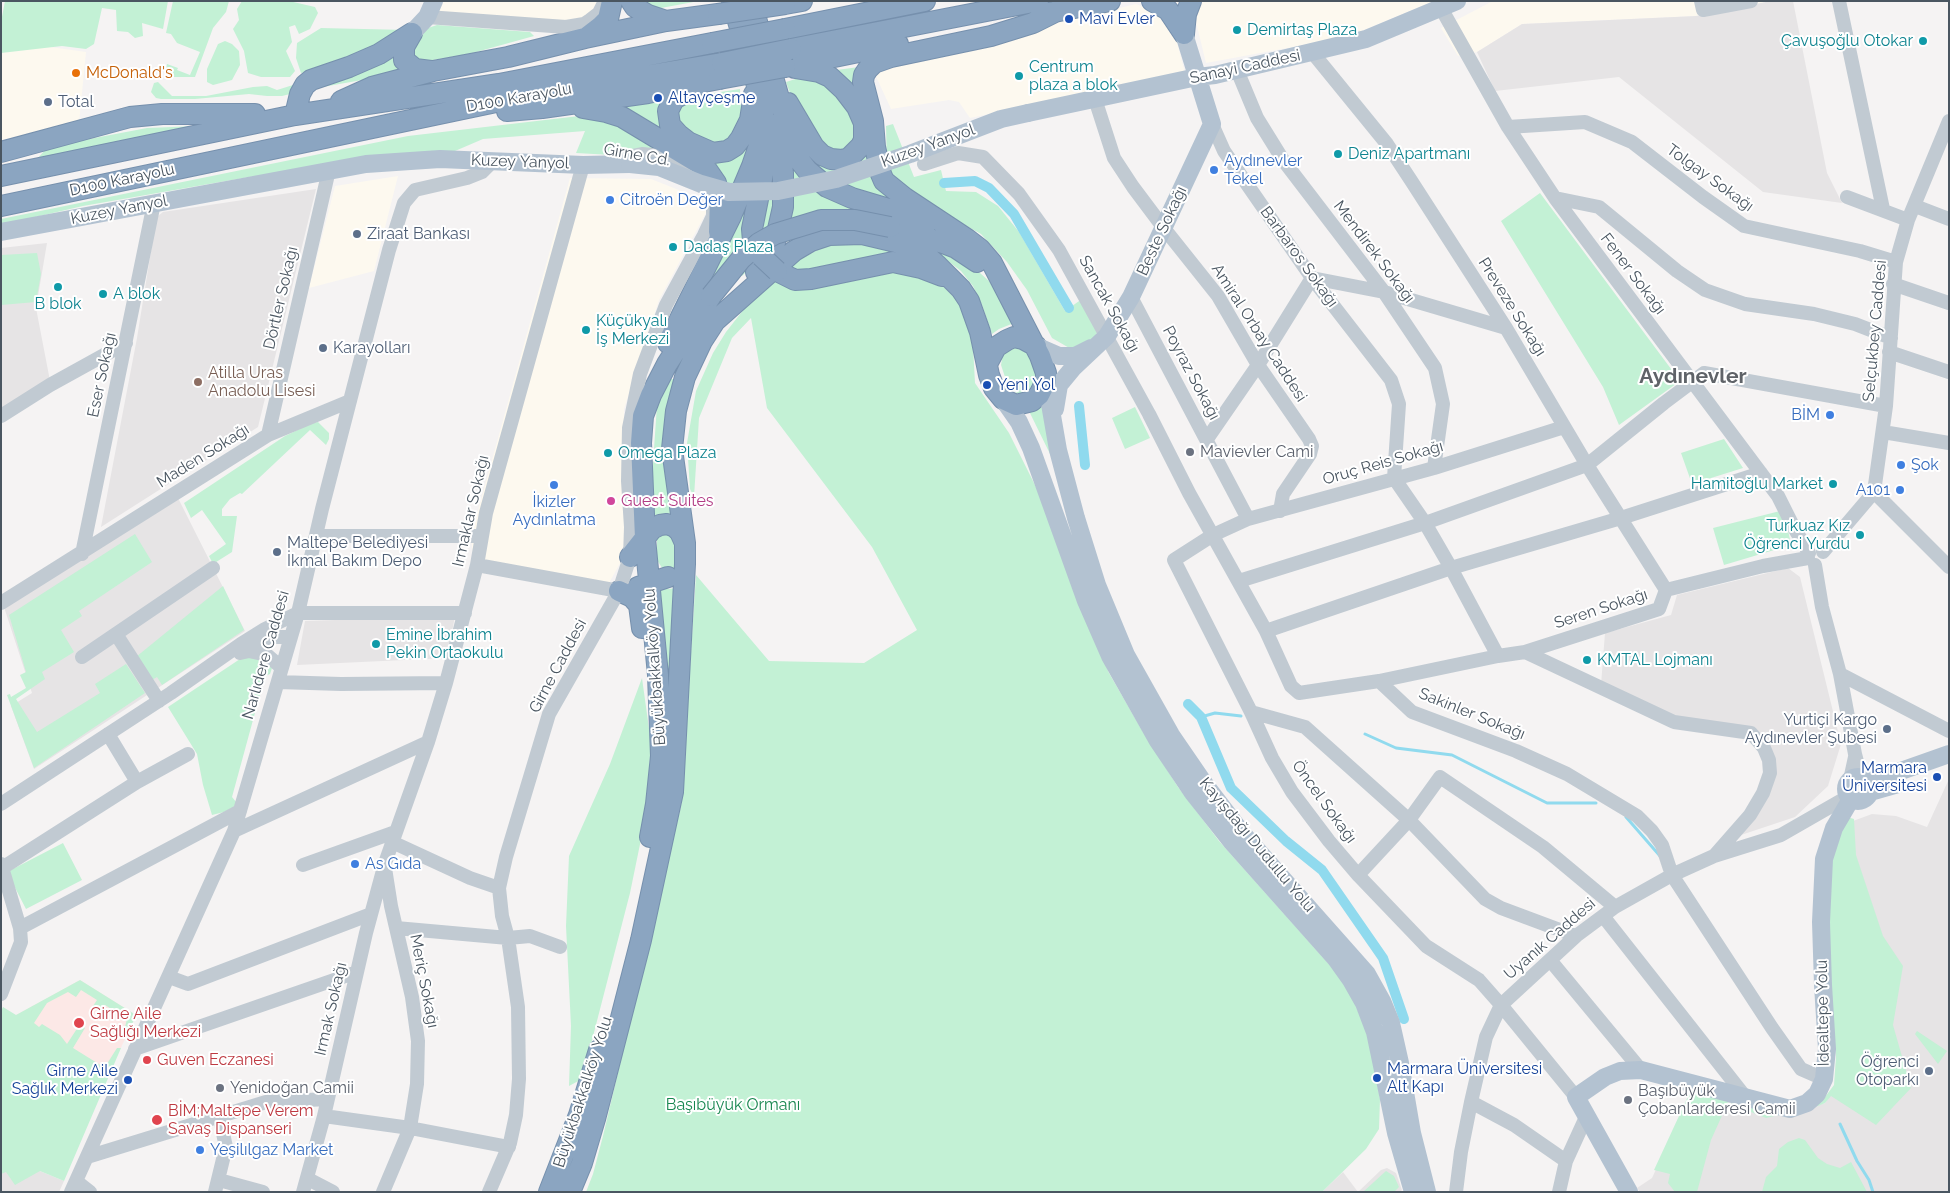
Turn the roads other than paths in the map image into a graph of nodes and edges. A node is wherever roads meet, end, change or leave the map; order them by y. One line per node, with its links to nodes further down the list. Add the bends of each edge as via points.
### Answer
1 (606, 1): 16 (street, via 598,14 584,24 566,27)
2 (612, 1): 21 (highway, via 608,19)
3 (631, 1): 18 (highway, via 648,15)
4 (751, 1): 23 (highway)
5 (926, 1): 30 (highway, D100 Karayolu, bridge, via 498,84)
6 (1038, 1): 23 (highway)
7 (1110, 1): 17 (highway)
8 (1152, 1): 20 (highway, via 1168,10)
9 (1192, 1): 20 (highway, via 1186,14)
10 (1701, 1): 11 (street, via 1703,10)
11 (1751, 1)
12 (1838, 1): 49 (street)
13 (792, 2): 15 (highway, bridge)
14 (1449, 5): 22 (main road, Sanayi Caddesi, via 1366,39); 36 (street, Fener Sokağı)
15 (725, 8): 18 (highway); 23 (highway)
16 (431, 9): 19 (main road)
17 (1057, 12): 23 (highway); 53 (highway, via 991,36 891,57 874,63 864,75 864,92 884,181)
18 (666, 22): 21 (highway)
19 (412, 33): 25 (highway, via 404,48 404,60 415,69); 32 (highway, via 349,68 311,80 300,94)
20 (1184, 34): 27 (main road, Barbaros Sokağı)
21 (585, 38): 25 (highway)
22 (1312, 52): 24 (main road, Sanayi Caddesi); 65 (street, Preveze Sokağı, via 1387,144)
23 (776, 69): 23 (highway, via 819,72 844,90 864,123 864,140 857,152 842,160 831,159 814,148); 26 (highway, bridge); 26 (highway, via 741,138 727,151 713,153 679,135 670,124 668,112 679,94); 37 (highway, via 763,114); 53 (highway, via 792,143 800,161 814,178 852,198); 64 (highway, via 775,105 784,187 780,225 771,253)
24 (1237, 70): 27 (main road, Sanayi Caddesi); 60 (street, Mendirek Sokağı, via 1257,118 1282,160)
25 (433, 71): 30 (highway, via 372,87)
26 (721, 71): 29 (highway, via 648,93); 33 (highway, D100 Karayolu, via 520,97)
27 (1197, 77): 28 (main road, Sanayi Caddesi); 35 (main road, Barbaros Sokağı)
28 (1095, 99): 31 (main road, Sanayi Caddesi); 52 (street, Amiral Orbay Caddesi, via 1114,158)
29 (542, 108): 33 (highway); 55 (highway, via 586,108 622,117 705,167 720,197)
30 (321, 110): 32 (highway, D100 Karayolu)
31 (1028, 114): 41 (main road, Kuzey Yanyol, bridge, via 1001,119 836,180 778,191 730,192 659,167)
32 (295, 115): 38 (highway, via 162,114 130,117); 43 (highway, D100 Karayolu)
33 (419, 117): 47 (highway, D100 Karayolu)
34 (1949, 122): 48 (street, Selçukbey Caddesi)
35 (1212, 124): 52 (main road, Beste Sokağı); 57 (street, Barbaros Sokağı, via 1224,151)
36 (1508, 127): 45 (street, Fener Sokağı); 56 (street, Tolgay Sokağı, via 1585,122 1632,142 1744,226)
37 (764, 131): 55 (highway, via 731,216); 58 (highway, bridge, via 765,164 752,230 753,241 761,256 776,271 788,278 803,280 893,262)
38 (1, 152)
39 (492, 162): 41 (main road, Kuzey Yanyol); 42 (main road, Kuzey Yanyol, via 440,159); 77 (street, Narlıdere Caddesi, via 482,172 467,178 415,190 404,203)
40 (924, 164): 66 (street, Sancak Sokağı, via 958,153 983,157 1019,194 1059,250)
41 (583, 165): 99 (street, Irmaklar Sokağı, via 488,503); 104 (street, Girne Caddesi, via 642,154 666,158 688,167 709,183 714,209 710,224 666,304 640,374 629,428)
42 (330, 170): 46 (main road, Kuzey Yanyol); 82 (street, Dörtler Sokağı)
43 (1, 176)
44 (1846, 196): 49 (street)
45 (1555, 198): 68 (street, via 1599,207 1705,290 1745,304 1814,314 1855,324); 74 (street, Fener Sokağı)
46 (154, 203): 54 (main road, Kuzey Yanyol); 67 (street, Eser Sokağı)
47 (1, 206)
48 (1915, 206): 50 (street); 51 (street, Selçukbey Caddesi)
49 (1883, 209): 51 (street)
50 (1949, 219)
51 (1908, 220): 56 (street, Selçukbey Caddesi)
52 (1163, 227): 62 (main road, Beste Sokağı); 71 (street, Amiral Orbay Caddesi, via 1218,296)
53 (954, 230): 61 (highway, via 992,263)
54 (1, 232)
55 (718, 239): 75 (highway, via 671,334)
56 (1896, 262): 59 (street, Selçukbey Caddesi)
57 (1312, 278): 60 (street); 71 (street); 89 (street, Barbaros Sokağı, via 1391,380 1399,404)
58 (953, 280): 64 (highway, via 928,256 900,243 862,234 829,235 794,251); 70 (highway, via 975,315)
59 (1894, 284): 63 (street); 68 (street, Selçukbey Caddesi)
60 (1384, 292): 65 (street); 87 (street, Mendirek Sokağı, via 1435,368 1443,404)
61 (1008, 293): 69 (highway); 75 (highway, Büyükbakkalköy Yolu, bridge, via 986,269 956,248 890,227 855,220 821,220 775,234 741,258 711,296 671,357)
62 (1131, 297): 66 (main road, Beste Sokağı); 83 (street, Poyraz Sokağı)
63 (1949, 303)
64 (715, 321): 101 (highway, via 685,377 673,431 674,466)
65 (1506, 328): 80 (street, Preveze Sokağı)
66 (1104, 340): 69 (main road, via 1075,356 1059,356); 85 (main road, Beste Sokağı, via 1059,385 1056,410); 97 (street, Sancak Sokağı)
67 (126, 343): 79 (street); 102 (street, Eser Sokağı)
68 (1890, 345): 72 (street); 78 (street, Selçukbey Caddesi)
69 (1036, 346): 70 (highway, via 1014,337 996,347); 73 (highway)
70 (987, 364): 76 (highway, via 994,388)
71 (1258, 365): 83 (street); 92 (street, Amiral Orbay Caddesi, via 1312,446 1283,494)
72 (1949, 372)
73 (1046, 381): 76 (highway, via 1032,401 1016,405); 85 (main road, Kayışdağı Dudullu Yolu)
74 (1691, 382): 78 (street, via 1704,373); 86 (street); 88 (street, Fener Sokağı)
75 (651, 395): 100 (highway, Büyükbakkalköy Yolu, via 643,416 641,443)
76 (1003, 398): 191 (main road, Kayışdağı Dudullu Yolu, via 1031,448 1086,601 1110,656 1158,741 1231,841 1336,959 1364,1003 1375,1032 1396,1134)
77 (350, 401): 82 (street, Maden Sokağı); 98 (street, Narlıdere Caddesi)
78 (1886, 406): 81 (street, Selçukbey Caddesi)
79 (1, 416)
80 (1564, 427): 86 (street, Preveze Sokağı); 87 (street, Oruç Reis Sokağı)
81 (1883, 432): 84 (street); 90 (street, Selçukbey Caddesi)
82 (268, 435): 102 (street, Maden Sokağı)
83 (1207, 439): 94 (street, Poyraz Sokağı)
84 (1949, 443)
85 (1058, 450): 192 (main road, Kayışdağı Dudullu Yolu, via 1097,585 1126,655 1171,735 1218,802 1367,974 1382,1000 1400,1062)
86 (1587, 465): 93 (street, Preveze Sokağı); 95 (street)
87 (1434, 468): 89 (street, Oruç Reis Sokağı)
88 (1761, 473): 91 (street, Fener Sokağı); 93 (street)
89 (1394, 478): 92 (street, Oruç Reis Sokağı); 95 (street)
90 (1874, 492): 103 (street); 108 (street)
91 (1778, 496): 96 (street, Fener Sokağı); 103 (street)
92 (1280, 511): 94 (street, Oruç Reis Sokağı)
93 (1621, 518): 110 (street); 114 (street, Preveze Sokağı)
94 (1248, 519): 97 (street, Oruç Reis Sokağı)
95 (1425, 523): 110 (street); 112 (street)
96 (1793, 526): 103 (street, Fener Sokağı); 107 (street, via 1799,545 1797,551)
97 (1213, 535): 112 (street, Sancak Sokağı); 132 (street, Öncel Sokağı, via 1174,560)
98 (316, 536): 99 (street); 117 (street, Narlıdere Caddesi)
99 (482, 536): 106 (street, Irmaklar Sokağı)
100 (646, 538): 101 (highway, via 652,529 667,524 680,532); 104 (highway); 111 (highway, Büyükbakkalköy Yolu)
101 (685, 543): 105 (highway)
102 (82, 554): 116 (street, Maden Sokağı)
103 (1815, 555): 107 (street); 127 (street, via 1822,607)
104 (630, 557): 113 (street, via 614,575); 115 (street, Girne Caddesi)
105 (685, 564): 111 (highway, via 668,577); 190 (highway, Büyükbakkalköy Yolu, via 673,792 641,940 595,1120)
106 (477, 565): 113 (street); 118 (street, Irmaklar Sokağı)
107 (1763, 566): 114 (street, Seren Sokağı)
108 (1949, 567)
109 (212, 568): 120 (street)
110 (1452, 568): 119 (street); 124 (street)
111 (649, 577): 115 (highway); 133 (highway, Büyükbakkalköy Yolu)
112 (1239, 581): 119 (street, Sancak Sokağı)
113 (593, 585): 115 (street)
114 (1666, 590): 122 (street, Seren Sokağı, via 1659,609)
115 (619, 591): 133 (highway, via 632,597 639,605); 153 (street, Girne Caddesi, via 549,714)
116 (1, 603)
117 (298, 613): 118 (street); 121 (street, Narlıdere Caddesi); 123 (street, via 265,629)
118 (465, 613): 130 (street, Irmaklar Sokağı)
119 (1266, 631): 128 (street, Sancak Sokağı, via 1291,686 1299,692)
120 (116, 634): 125 (street); 131 (street)
121 (291, 637): 123 (street, via 270,637); 126 (street, Narlıdere Caddesi)
122 (1525, 652): 124 (street, Sakinler Sokağı); 147 (street, via 1667,719 1682,724 1742,731 1759,741 1769,760 1770,774 1763,793 1750,814)
123 (227, 656): 126 (street, via 257,652 267,655); 131 (street)
124 (1498, 656): 128 (street, Sakinler Sokağı)
125 (82, 657)
126 (282, 668): 129 (street, Narlıdere Caddesi)
127 (1840, 674): 134 (street); 141 (street, via 1855,754)
128 (1379, 681): 152 (street, Sakinler Sokağı, via 1412,712 1567,774 1637,816 1662,845)
129 (278, 682): 130 (street); 143 (street, Narlıdere Caddesi)
130 (446, 683): 136 (street, Irmaklar Sokağı)
131 (159, 701): 135 (street)
132 (1251, 712): 144 (street, via 1305,727); 151 (street, Öncel Sokağı, via 1292,792)
133 (659, 717): 189 (highway, Büyükbakkalköy Yolu, via 656,804 647,856 596,1063)
134 (1949, 731)
135 (108, 734): 140 (street); 142 (street)
136 (428, 742): 145 (street); 146 (street, Irmaklar Sokağı)
137 (188, 754): 140 (street)
138 (1949, 754): 141 (main road)
139 (1949, 765): 141 (main road)
140 (137, 782): 150 (street)
141 (1856, 787): 147 (street, Uyanık Caddesi, via 1781,835); 169 (main road, İdealtepe Yolu, via 1834,828 1824,859 1821,894 1827,1049)
142 (1, 804)
143 (240, 811): 145 (street, Narlıdere Caddesi); 157 (street)
144 (1409, 820): 151 (street); 154 (street, via 1440,777 1543,847); 159 (street, via 1485,899)
145 (234, 831): 164 (street, Narlıdere Caddesi)
146 (393, 837): 148 (street, Irmaklar Sokağı); 149 (street); 153 (street, via 470,878)
147 (1714, 856): 152 (street, Uyanık Caddesi)
148 (384, 863): 155 (street, Irmak Sokağı); 158 (street, Meriç Sokağı)
149 (303, 865)
150 (2, 866): 157 (street)
151 (1358, 875): 166 (street, Öncel Sokağı, via 1426,946 1479,980)
152 (1672, 875): 154 (street, Uyanık Caddesi); 169 (street, Sakinler Sokağı, via 1801,1068)
153 (499, 888): 160 (street, Girne Caddesi)
154 (1615, 907): 156 (street, Uyanık Caddesi)
155 (371, 914): 163 (street, Irmak Sokağı); 164 (street, via 188,984)
156 (1603, 916): 159 (street, Uyanık Caddesi); 172 (street)
157 (20, 928): 165 (street, via 21,942)
158 (396, 928): 160 (street); 177 (street, Meriç Sokağı, via 412,997 418,1042 417,1084)
159 (1576, 936): 162 (street, Uyanık Caddesi)
160 (508, 938): 161 (street, via 530,936); 178 (street, Girne Caddesi, via 518,1007 519,1045 516,1115)
161 (560, 947)
162 (1550, 960): 166 (street, Uyanık Caddesi); 168 (street)
163 (357, 972): 167 (street); 171 (street, Irmak Sokağı)
164 (170, 977): 167 (street, Narlıdere Caddesi)
165 (1, 994)
166 (1501, 1005): 170 (street, Öncel Sokağı); 173 (street, Uyanık Caddesi, via 1486,1036)
167 (135, 1049): 179 (street, Narlıdere Caddesi)
168 (1641, 1070): 170 (main road, İdealtepe Yolu, via 1620,1071 1605,1077); 172 (main road, İdealtepe Yolu)
169 (1824, 1078): 172 (main road, İdealtepe Yolu, via 1817,1094 1807,1103 1790,1109)
170 (1576, 1097): 175 (main road)
171 (328, 1099): 174 (street, via 266,1102); 176 (street, Irmak Sokağı)
172 (1747, 1099)
173 (1471, 1102): 180 (street); 193 (street, Uyanık Caddesi)
174 (219, 1115): 179 (street); 183 (street, via 226,1147)
175 (1587, 1115): 180 (street); 195 (main road)
176 (324, 1116): 177 (street); 181 (street, Irmak Sokağı)
177 (410, 1128): 178 (street); 187 (street, Meriç Sokağı)
178 (509, 1146): 188 (street, Girne Caddesi)
179 (87, 1157): 182 (street, Narlıdere Caddesi)
180 (1566, 1161): 194 (street)
181 (305, 1185): 186 (street)
182 (73, 1186): 184 (street)
183 (217, 1186): 185 (street)
184 (90, 1192)
185 (262, 1192)
186 (333, 1192)
187 (383, 1192)
188 (489, 1192)
189 (549, 1192)
190 (570, 1192)
191 (1412, 1192)
192 (1426, 1192)
193 (1456, 1192)
194 (1559, 1192)
195 (1629, 1192)

